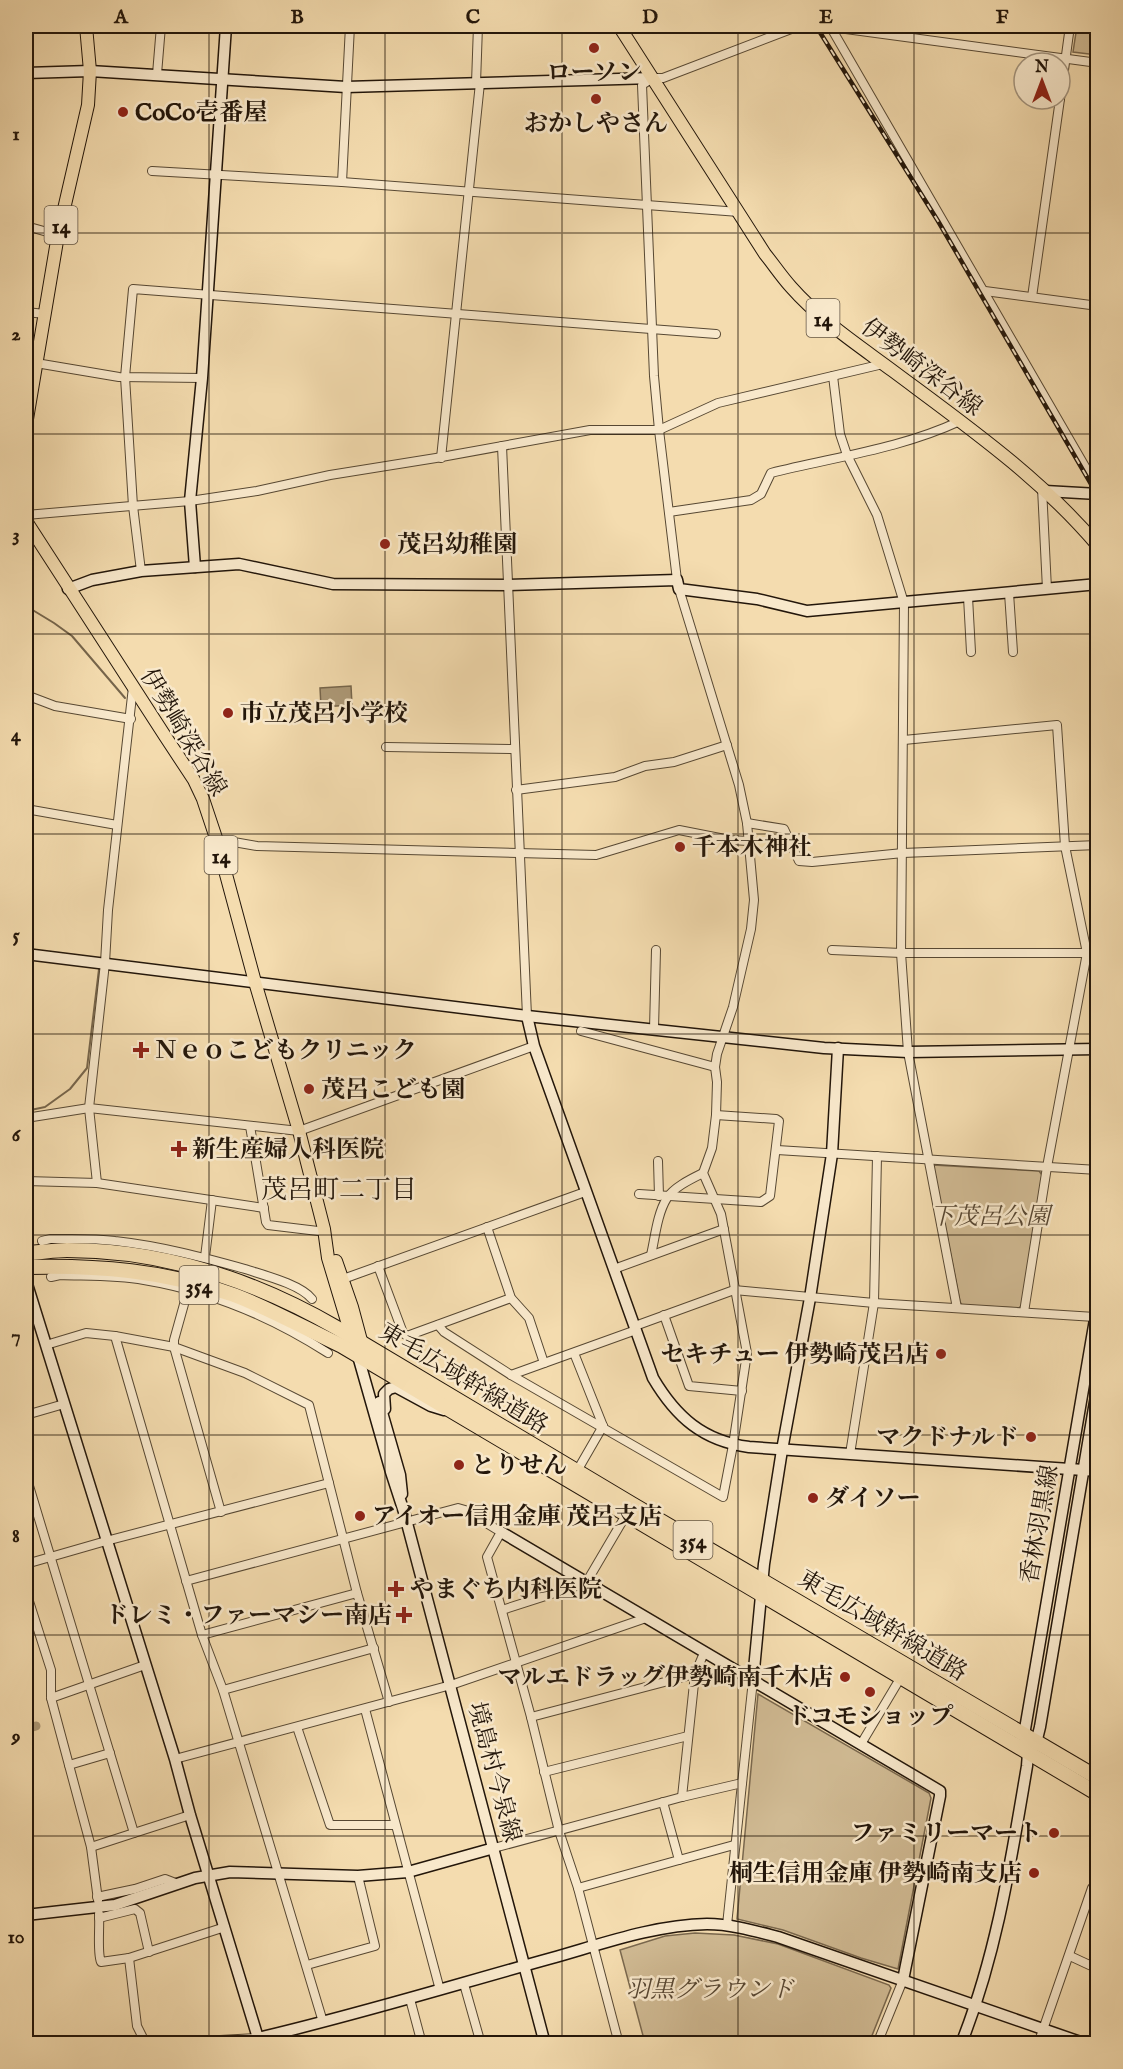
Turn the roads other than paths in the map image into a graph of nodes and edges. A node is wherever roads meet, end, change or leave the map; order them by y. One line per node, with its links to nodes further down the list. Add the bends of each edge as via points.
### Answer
1 (86, 26): 14 (main road, 14)
2 (160, 26): 16 (street)
3 (226, 26): 17 (street)
4 (350, 26): 20 (street)
5 (478, 26): 19 (street)
6 (619, 26): 18 (main road, 伊勢崎深谷線 / 14)
7 (799, 26): 18 (street, via 663,78)
8 (830, 26): 10 (street); 30 (street)
9 (1070, 26): 11 (street)
10 (1012, 51)
11 (1067, 51)
12 (1072, 60): 13 (street)
13 (1098, 63)
14 (90, 70): 15 (street); 16 (street); 29 (main road, 14, via 87,105)
15 (26, 73)
16 (157, 74): 17 (street)
17 (223, 78): 20 (street); 23 (street)
18 (653, 78): 19 (street); 26 (street, via 642,85); 27 (main road, 伊勢崎深谷線 / 14)
19 (478, 83): 20 (street); 25 (street)
20 (346, 87): 24 (street)
21 (1058, 111): 32 (street)
22 (152, 171): 23 (street)
23 (217, 175): 24 (street); 31 (street)
24 (342, 182): 25 (street)
25 (467, 192): 26 (street); 35 (street)
26 (647, 205): 27 (street); 37 (street)
27 (739, 212): 40 (main road, 伊勢崎深谷線 / 14, via 791,287 823,318)
28 (26, 226): 29 (street)
29 (58, 235): 36 (main road, 14)
30 (985, 291): 32 (street); 50 (street)
31 (208, 294): 35 (street); 42 (street, via 133,288); 43 (street)
32 (1032, 297): 33 (street)
33 (1098, 306)
34 (26, 312): 36 (street)
35 (455, 313): 37 (street); 49 (street)
36 (45, 314): 39 (main road, 14)
37 (652, 328): 38 (street); 46 (street)
38 (716, 334)
39 (36, 363): 42 (street); 45 (main road, 14)
40 (883, 364): 41 (street); 44 (main road, 伊勢崎深谷線 / 14)
41 (833, 375): 46 (street, via 718,404); 48 (street, via 840,434)
42 (125, 377): 43 (street); 54 (street)
43 (202, 378): 53 (street)
44 (960, 421): 48 (street, via 910,441); 51 (main road, 伊勢崎深谷線 / 14)
45 (26, 425)
46 (659, 430): 47 (street, via 590,430); 55 (street)
47 (502, 446): 49 (street); 63 (street)
48 (847, 455): 55 (street, via 771,473 761,495 751,500); 68 (street, via 878,515)
49 (441, 458): 53 (street)
50 (1098, 489)
51 (1044, 490): 52 (street); 58 (main road, 伊勢崎深谷線 / 14); 65 (street)
52 (1098, 494)
53 (190, 501): 54 (street); 59 (street)
54 (133, 506): 56 (street); 60 (street)
55 (669, 512): 61 (street)
56 (26, 515)
57 (26, 521): 64 (main road, 伊勢崎深谷線 / 14)
58 (1098, 546)
59 (195, 567): 60 (street); 63 (street, via 239,564 333,584)
60 (141, 572): 64 (street, via 92,580)
61 (678, 584): 63 (street); 68 (street, via 807,611); 75 (street)
62 (1098, 584): 65 (street)
63 (508, 585): 77 (street)
64 (68, 589): 71 (main road, 伊勢崎深谷線 / 14)
65 (1047, 589): 66 (street)
66 (1009, 592): 67 (street); 70 (street)
67 (968, 597): 68 (street); 69 (street)
68 (904, 603): 74 (street)
69 (971, 652)
70 (1013, 652)
71 (133, 685): 73 (street); 82 (main road, 伊勢崎深谷線 / 14, via 194,780)
72 (26, 695): 73 (street, via 55,706)
73 (131, 719): 81 (street)
74 (904, 740): 85 (street, via 1057,725); 86 (street)
75 (727, 745): 78 (street, via 615,777); 80 (street)
76 (386, 747): 77 (street)
77 (515, 749): 78 (street)
78 (516, 790): 87 (street)
79 (26, 809): 81 (street)
80 (747, 823): 83 (street); 86 (street, via 784,829 799,861)
81 (117, 825): 94 (street)
82 (217, 841): 87 (street, via 257,846); 95 (main road, 伊勢崎深谷線 / 14)
83 (748, 841): 87 (street, via 679,830 596,855); 99 (street, via 754,900 751,929)
84 (1098, 845): 85 (street)
85 (1065, 846): 86 (street); 91 (street)
86 (903, 853): 90 (street)
87 (520, 854): 96 (street)
88 (657, 950): 97 (street)
89 (832, 950): 90 (street)
90 (901, 953): 91 (street); 104 (street)
91 (1087, 953): 92 (street); 103 (street)
92 (1098, 953)
93 (26, 954): 94 (street)
94 (105, 963): 95 (street); 106 (street)
95 (255, 982): 96 (street); 110 (main road, 伊勢崎深谷線 / 14)
96 (527, 1016): 97 (street); 100 (street)
97 (654, 1029): 99 (street)
98 (582, 1031): 105 (street)
99 (722, 1038): 101 (street); 105 (street)
100 (534, 1046): 110 (street); 121 (street)
101 (838, 1048): 104 (street); 112 (street)
102 (1098, 1049): 103 (street)
103 (1068, 1050): 104 (street); 116 (street)
104 (908, 1052): 114 (street)
105 (715, 1067): 107 (street)
106 (89, 1108): 108 (street); 109 (street); 120 (street)
107 (716, 1115): 111 (street, via 776,1119); 118 (street, via 712,1148)
108 (26, 1118)
109 (250, 1126): 110 (street); 127 (street)
110 (299, 1131): 129 (main road, 伊勢崎深谷線 / 14)
111 (777, 1150): 112 (street); 125 (street, via 770,1196 761,1202)
112 (832, 1154): 113 (street); 149 (street)
113 (877, 1156): 114 (street); 152 (street)
114 (927, 1160): 116 (street); 153 (street)
115 (658, 1161): 123 (street)
116 (1047, 1167): 117 (street); 154 (street)
117 (1098, 1170)
118 (703, 1173): 124 (street); 125 (street)
119 (26, 1181): 120 (street)
120 (97, 1183): 126 (street)
121 (585, 1192): 128 (street); 140 (street)
122 (639, 1194): 123 (street)
123 (659, 1196): 124 (street)
124 (668, 1196): 125 (street); 135 (street)
125 (715, 1199): 130 (street)
126 (212, 1200): 127 (street); 136 (street)
127 (264, 1208): 129 (street, via 268,1225)
128 (487, 1227): 138 (street); 148 (street)
129 (324, 1229): 143 (main road, 伊勢崎深谷線 / 14); 163 (main road, 伊勢崎深谷線 / 14, via 328,1258)
130 (724, 1229): 135 (street); 147 (street)
131 (83, 1239): 132 (street); 133 (street); 136 (street, via 146,1245)
132 (42, 1241)
133 (64, 1250): 134 (highway, 東毛広域幹線道路 / 354); 145 (highway, 東毛広域幹線道路 / 354, via 162,1260)
134 (26, 1253)
135 (651, 1255): 140 (street)
136 (205, 1257): 137 (street)
137 (231, 1266): 145 (street); 150 (street, via 277,1279)
138 (378, 1266): 143 (street); 157 (street, via 403,1333 407,1336)
139 (26, 1267): 141 (highway, 東毛広域幹線道路 / 354, via 108,1267)
140 (614, 1269): 158 (street)
141 (140, 1275): 142 (street); 146 (street); 159 (highway, 東毛広域幹線道路 / 354, via 189,1281 233,1295)
142 (51, 1277)
143 (343, 1279): 163 (main road, 伊勢崎深谷線 / 14)
144 (26, 1281): 161 (street)
145 (246, 1283): 163 (highway, 東毛広域幹線道路 / 354, via 299,1307)
146 (188, 1290): 159 (street); 162 (street)
147 (734, 1290): 149 (street); 155 (street); 169 (street, via 747,1353)
148 (511, 1298): 157 (street); 166 (street, via 529,1318)
149 (810, 1298): 152 (street); 176 (street)
150 (312, 1299)
151 (1098, 1302): 156 (street, 香林羽黒線)
152 (874, 1303): 153 (street); 177 (street)
153 (957, 1308): 154 (street)
154 (1024, 1312): 156 (street)
155 (664, 1315): 158 (street); 169 (street, via 689,1386)
156 (1095, 1317): 178 (street, 香林羽黒線)
157 (438, 1325): 167 (street)
158 (635, 1328): 165 (street); 175 (street, via 653,1378 673,1407 696,1428)
159 (302, 1331): 163 (highway, 東毛広域幹線道路 / 354); 164 (street)
160 (115, 1336): 161 (street, via 86,1333); 162 (street); 187 (street)
161 (46, 1346): 170 (street)
162 (174, 1347): 183 (street, via 245,1373 309,1405); 184 (street)
163 (360, 1349): 171 (highway, 東毛広域幹線道路 / 354); 174 (street, 境島村今泉線); 180 (highway, 東毛広域幹線道路 / 354); 186 (street, 境島村今泉線)
164 (328, 1353)
165 (574, 1353): 166 (street); 173 (street)
166 (544, 1363): 167 (street)
167 (511, 1375): 173 (street)
168 (1098, 1384): 179 (street, 香林羽黒線)
169 (742, 1391): 175 (street)
170 (64, 1404): 172 (street); 190 (street)
171 (455, 1414): 174 (street, via 392,1387 384,1394); 185 (highway, 東毛広域幹線道路 / 354)
172 (26, 1415)
173 (603, 1426): 175 (street, via 723,1497); 180 (street)
174 (391, 1440): 186 (street, 境島村今泉線)
175 (733, 1445): 176 (street)
176 (782, 1450): 177 (street); 193 (street)
177 (850, 1454): 178 (street)
178 (1070, 1469): 179 (street); 217 (street, 香林羽黒線)
179 (1083, 1470): 181 (street); 221 (street, 香林羽黒線)
180 (577, 1471): 193 (highway, 東毛広域幹線道路 / 354)
181 (1098, 1471)
182 (26, 1476): 191 (street)
183 (329, 1483): 184 (street); 189 (street)
184 (221, 1512): 187 (street)
185 (626, 1515): 195 (street); 198 (highway, 東毛広域幹線道路 / 354)
186 (405, 1517): 188 (street, via 462,1508); 189 (street); 210 (street, 境島村今泉線)
187 (169, 1525): 190 (street); 194 (street)
188 (501, 1532): 195 (street); 199 (street, via 487,1557)
189 (344, 1538): 194 (street); 197 (street)
190 (106, 1541): 191 (street); 205 (street)
191 (51, 1557): 192 (street); 209 (street)
192 (26, 1564)
193 (763, 1580): 198 (street); 217 (highway, 東毛広域幹線道路 / 354)
194 (186, 1581): 201 (street)
195 (586, 1583): 199 (street); 200 (street)
196 (26, 1592): 212 (street, via 51,1670)
197 (357, 1593): 201 (street); 202 (street)
198 (761, 1595): 207 (highway, 東毛広域幹線道路 / 354); 208 (street)
199 (502, 1610): 204 (street)
200 (646, 1618): 203 (street); 204 (street)
201 (202, 1635): 211 (street)
202 (374, 1648): 211 (street); 213 (street)
203 (704, 1653): 206 (street); 208 (street)
204 (517, 1664): 210 (street); 215 (street)
205 (145, 1665): 209 (street); 223 (street)
206 (695, 1674): 215 (street); 218 (street)
207 (901, 1677): 220 (street); 221 (highway, 東毛広域幹線道路 / 354)
208 (753, 1680): 220 (street); 227 (street)
209 (88, 1684): 212 (street); 222 (street)
210 (451, 1685): 213 (street); 237 (street, 境島村今泉線)
211 (223, 1690): 219 (street)
212 (51, 1698): 224 (street)
213 (388, 1702): 214 (street)
214 (365, 1709): 216 (street); 232 (street)
215 (531, 1718): 225 (street)
216 (297, 1727): 219 (street); 232 (street, via 330,1825)
217 (1024, 1735): 221 (highway, 東毛広域幹線道路 / 354)
218 (688, 1736): 225 (street); 229 (street)
219 (237, 1743): 223 (street); 240 (street)
220 (861, 1744): 256 (street, via 940,1793)
221 (1032, 1748): 226 (highway, 東毛広域幹線道路 / 354); 228 (highway, 東毛広域幹線道路 / 354); 260 (street, 香林羽黒線, via 1004,1901)
222 (110, 1753): 224 (street); 234 (street)
223 (175, 1760): 231 (street)
224 (69, 1765): 236 (street)
225 (544, 1772): 233 (street)
226 (1098, 1778)
227 (742, 1783): 229 (street); 235 (street)
228 (1098, 1794)
229 (682, 1797): 230 (street)
230 (663, 1802): 233 (street); 238 (street)
231 (190, 1815): 234 (street); 241 (street)
232 (395, 1825): 239 (street)
233 (559, 1830): 237 (street); 245 (street)
234 (134, 1833): 236 (street)
235 (734, 1845): 238 (street); 247 (street)
236 (91, 1847): 243 (street, via 98,1899 165,1879)
237 (494, 1848): 239 (street); 254 (street, 境島村今泉線)
238 (679, 1860): 245 (street)
239 (408, 1872): 242 (street); 258 (street)
240 (278, 1873): 241 (street); 242 (street); 253 (street)
241 (209, 1875): 243 (street); 248 (street)
242 (358, 1876): 253 (street, via 375,1946)
243 (178, 1884): 246 (street, via 115,1905)
244 (1098, 1884): 251 (street, via 1092,1888)
245 (578, 1888): 249 (street)
246 (26, 1915)
247 (727, 1925): 249 (street, via 660,1929); 256 (street, via 778,1937)
248 (225, 1927): 250 (street); 263 (street)
249 (593, 1947): 254 (street); 269 (street)
250 (149, 1952): 252 (street); 252 (street, via 137,1910 99,1916 100,1961)
251 (1070, 1956): 255 (street); 262 (street)
252 (129, 1958): 264 (street, via 137,2025)
253 (307, 1965): 261 (street)
254 (525, 1965): 257 (street); 268 (street, 境島村今泉線)
255 (1098, 1969)
256 (903, 1980): 260 (street); 270 (street)
257 (464, 1984): 258 (street); 267 (street)
258 (440, 1990): 259 (street)
259 (410, 1999): 261 (street); 266 (street)
260 (976, 2006): 262 (street); 271 (street, 香林羽黒線)
261 (323, 2022): 263 (street)
262 (1044, 2029): 272 (street); 273 (street)
263 (258, 2041): 265 (street)
264 (147, 2043)
265 (191, 2043)
266 (422, 2043)
267 (481, 2043)
268 (545, 2043)
269 (619, 2043)
270 (877, 2043)
271 (961, 2043)
272 (1038, 2043)
273 (1086, 2043)

